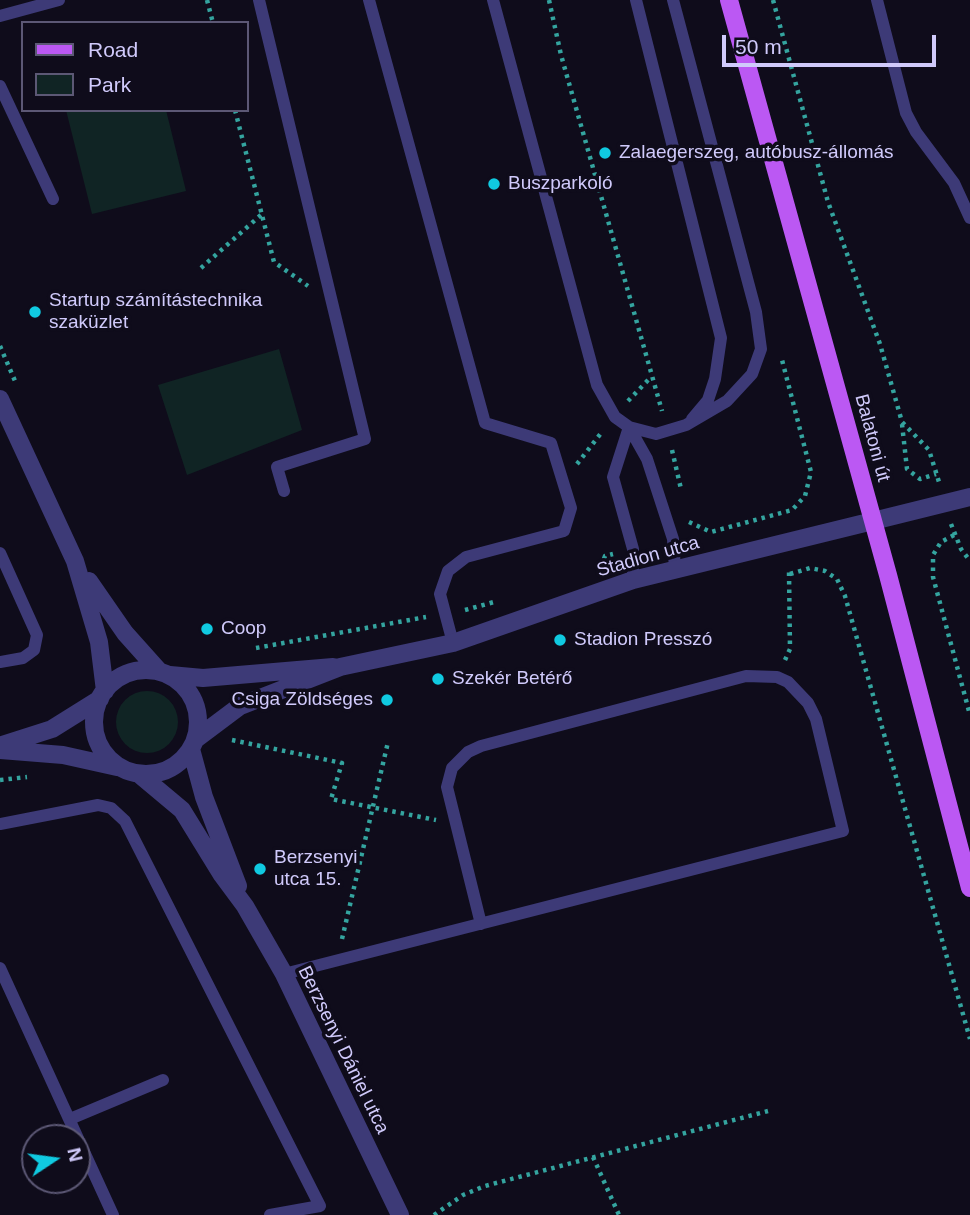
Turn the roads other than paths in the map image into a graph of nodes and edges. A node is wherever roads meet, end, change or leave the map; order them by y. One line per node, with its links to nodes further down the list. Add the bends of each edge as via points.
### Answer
1 (59, 0): 9 (lane)
2 (259, 0): 16 (lane, via 365,439 277,467)
3 (369, 0): 23 (lane, via 485,423 551,443 571,508 564,531 454,564 440,594)
4 (493, 0): 15 (lane, via 597,385 615,417)
5 (636, 0): 14 (lane, via 721,338 708,400)
6 (673, 0): 14 (lane, via 756,312 761,349 741,388)
7 (729, 0): 18 (main road, Balatoni út)
8 (877, 0): 12 (lane, via 906,113 954,183)
9 (0, 16)
10 (0, 86): 11 (lane)
11 (52, 199)
12 (970, 218)
13 (0, 399): 20 (street)
14 (686, 425): 15 (lane, via 649,433)
15 (629, 427): 21 (lane, via 647,459 673,539); 22 (lane, via 613,478 633,549)
16 (284, 491)
17 (970, 497): 18 (street, Stadion utca)
18 (873, 521): 21 (street, Stadion utca); 32 (main road, Balatoni út)
19 (0, 553): 24 (lane, via 37,635 34,650 23,658)
20 (75, 561): 26 (street, via 112,616); 27 (street, via 99,642)
21 (675, 569): 22 (street, Stadion utca)
22 (633, 580): 23 (street, Stadion utca)
23 (453, 643): 25 (street, Stadion utca)
24 (0, 662)
25 (340, 667): 26 (street, Stadion utca, via 203,678); 28 (street, Stadion utca, via 240,706)
26 (164, 673): 27 (street, via 134,671 113,682); 28 (street, via 192,698 198,718)
27 (102, 695): 29 (street, via 52,729); 30 (street, via 94,719 97,738 106,755)
28 (193, 744): 30 (street, via 180,762 165,771); 33 (street, Berzsenyi Dániel utca, via 204,797)
29 (0, 748): 30 (street, via 63,755)
30 (130, 771): 33 (street, Berzsenyi Dániel utca, via 182,810)
31 (0, 824): 40 (lane, via 98,805 111,808 125,821 320,1206)
32 (970, 888)
33 (245, 906): 36 (street, Berzsenyi Dániel utca)
34 (481, 923): 34 (lane, via 454,824 448,778 458,760 481,746 746,676 777,677 798,691 816,719 843,831); 36 (lane)
35 (0, 968): 38 (lane)
36 (284, 974): 41 (street, Berzsenyi Dániel utca)
37 (163, 1080): 38 (lane)
38 (70, 1119): 39 (lane)
39 (113, 1215)
40 (270, 1215)
41 (400, 1215)

